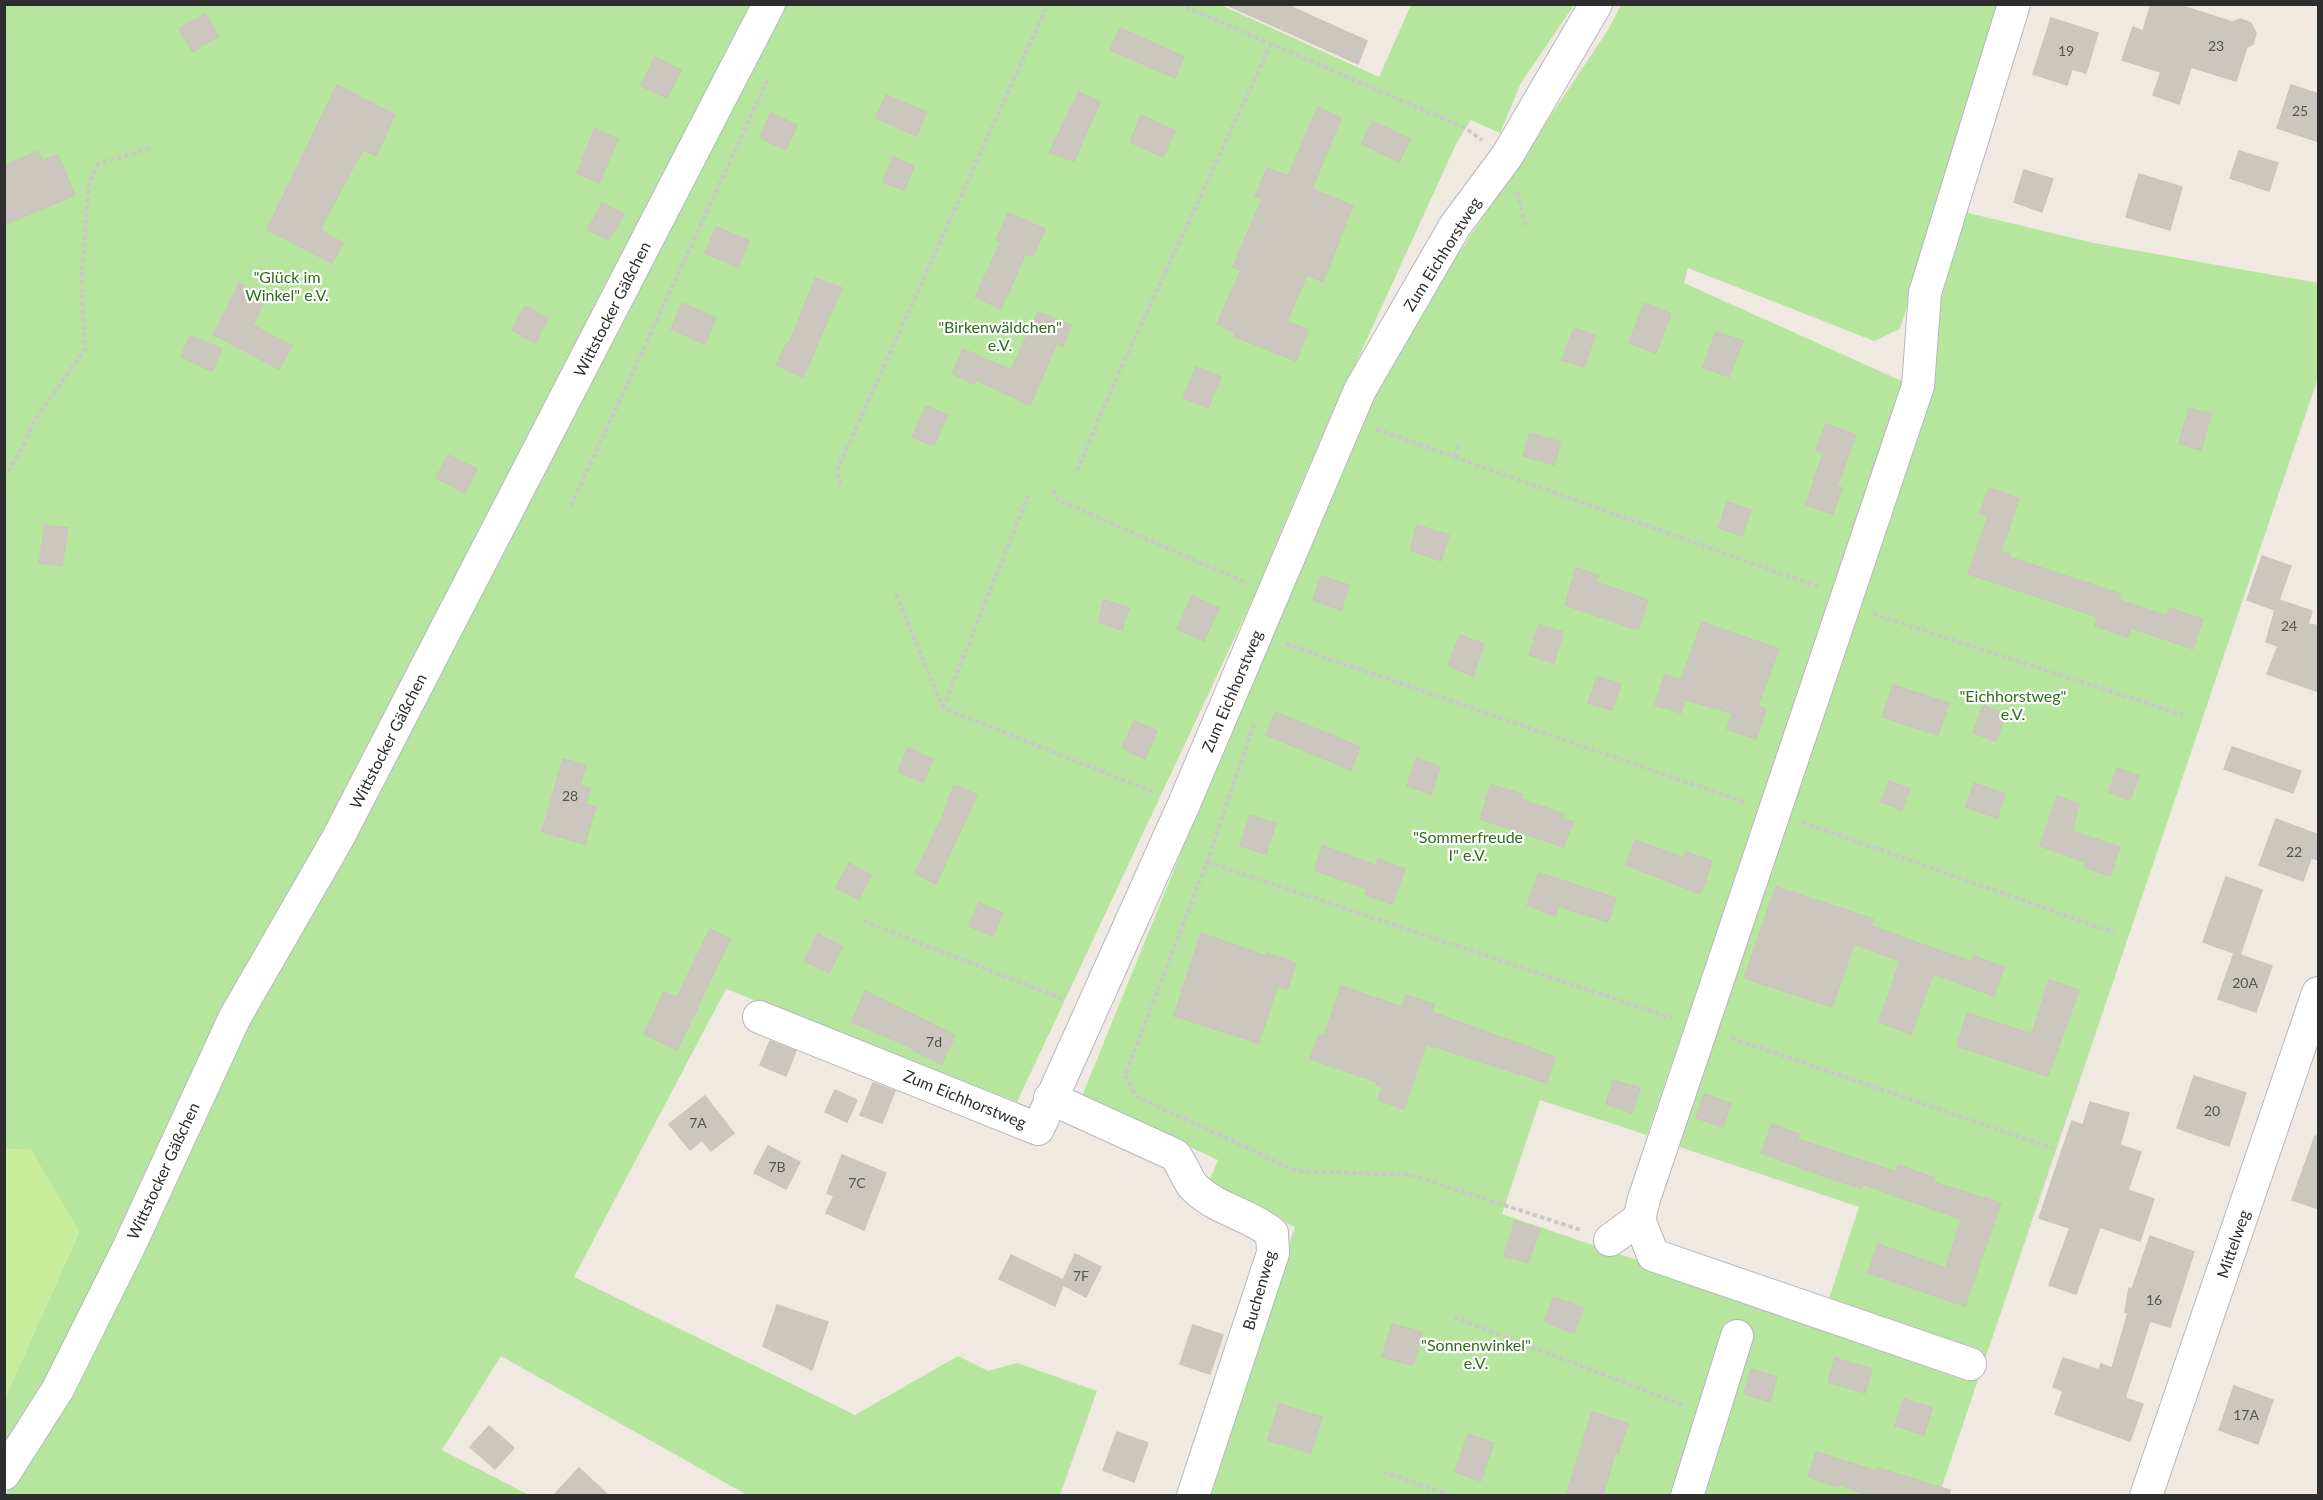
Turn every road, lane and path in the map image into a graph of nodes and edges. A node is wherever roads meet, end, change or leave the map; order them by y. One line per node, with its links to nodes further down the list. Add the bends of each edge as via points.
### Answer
1 (769, 4): 46 (street, Wittstocker Gäßchen, via 344,827 235,1017 128,1249 58,1389)
2 (1048, 4): 17 (path, via 837,470)
3 (1179, 4): 6 (path)
4 (1596, 4): 22 (street, Zum Eichhorstweg, via 1507,156 1455,226 1360,390)
5 (2013, 4): 23 (street, via 1925,293 1918,386)
6 (1271, 44): 8 (path); 15 (path)
7 (773, 68): 20 (path)
8 (1466, 128)
9 (151, 148): 16 (path, via 98,164 89,183 81,285 85,349 33,423)
10 (1515, 184): 11 (path)
11 (1526, 226)
12 (1371, 427): 14 (path)
13 (1459, 446): 14 (path)
14 (1454, 457): 23 (path)
15 (1077, 471)
16 (4, 478)
17 (841, 485)
18 (1053, 490): 22 (path, via 1058,500)
19 (1028, 496): 25 (path)
20 (571, 506)
21 (896, 594): 25 (path)
22 (1272, 594): 37 (street, Zum Eichhorstweg, via 1184,804)
23 (1846, 599): 26 (path, via 1861,610); 29 (street)
24 (1283, 643): 29 (path)
25 (943, 708): 28 (path)
26 (2183, 715)
27 (1256, 719): 30 (path)
28 (1162, 795)
29 (1773, 812): 32 (path); 36 (street)
30 (1207, 862): 36 (path); 40 (path, via 1125,1076 1136,1096 1296,1171 1410,1175)
31 (863, 921): 34 (path)
32 (2115, 933)
33 (2319, 993): 50 (street, Mittelweg)
34 (1066, 1000)
35 (759, 1017): 37 (street, Zum Eichhorstweg, via 1038,1129)
36 (1700, 1028): 38 (path); 39 (street)
37 (1050, 1098): 47 (street, Buchenweg, via 1174,1155 1186,1168 1193,1186 1272,1233 1273,1253)
38 (2052, 1148)
39 (1639, 1219): 40 (street); 43 (street, via 1653,1255)
40 (1610, 1240)
41 (1454, 1317): 44 (path)
42 (1737, 1336): 44 (street)
43 (1970, 1364)
44 (1712, 1417): 49 (street)
45 (1383, 1472): 48 (path)
46 (4, 1474)
47 (1193, 1496)
48 (1452, 1496)
49 (1687, 1496)
50 (2146, 1496)

